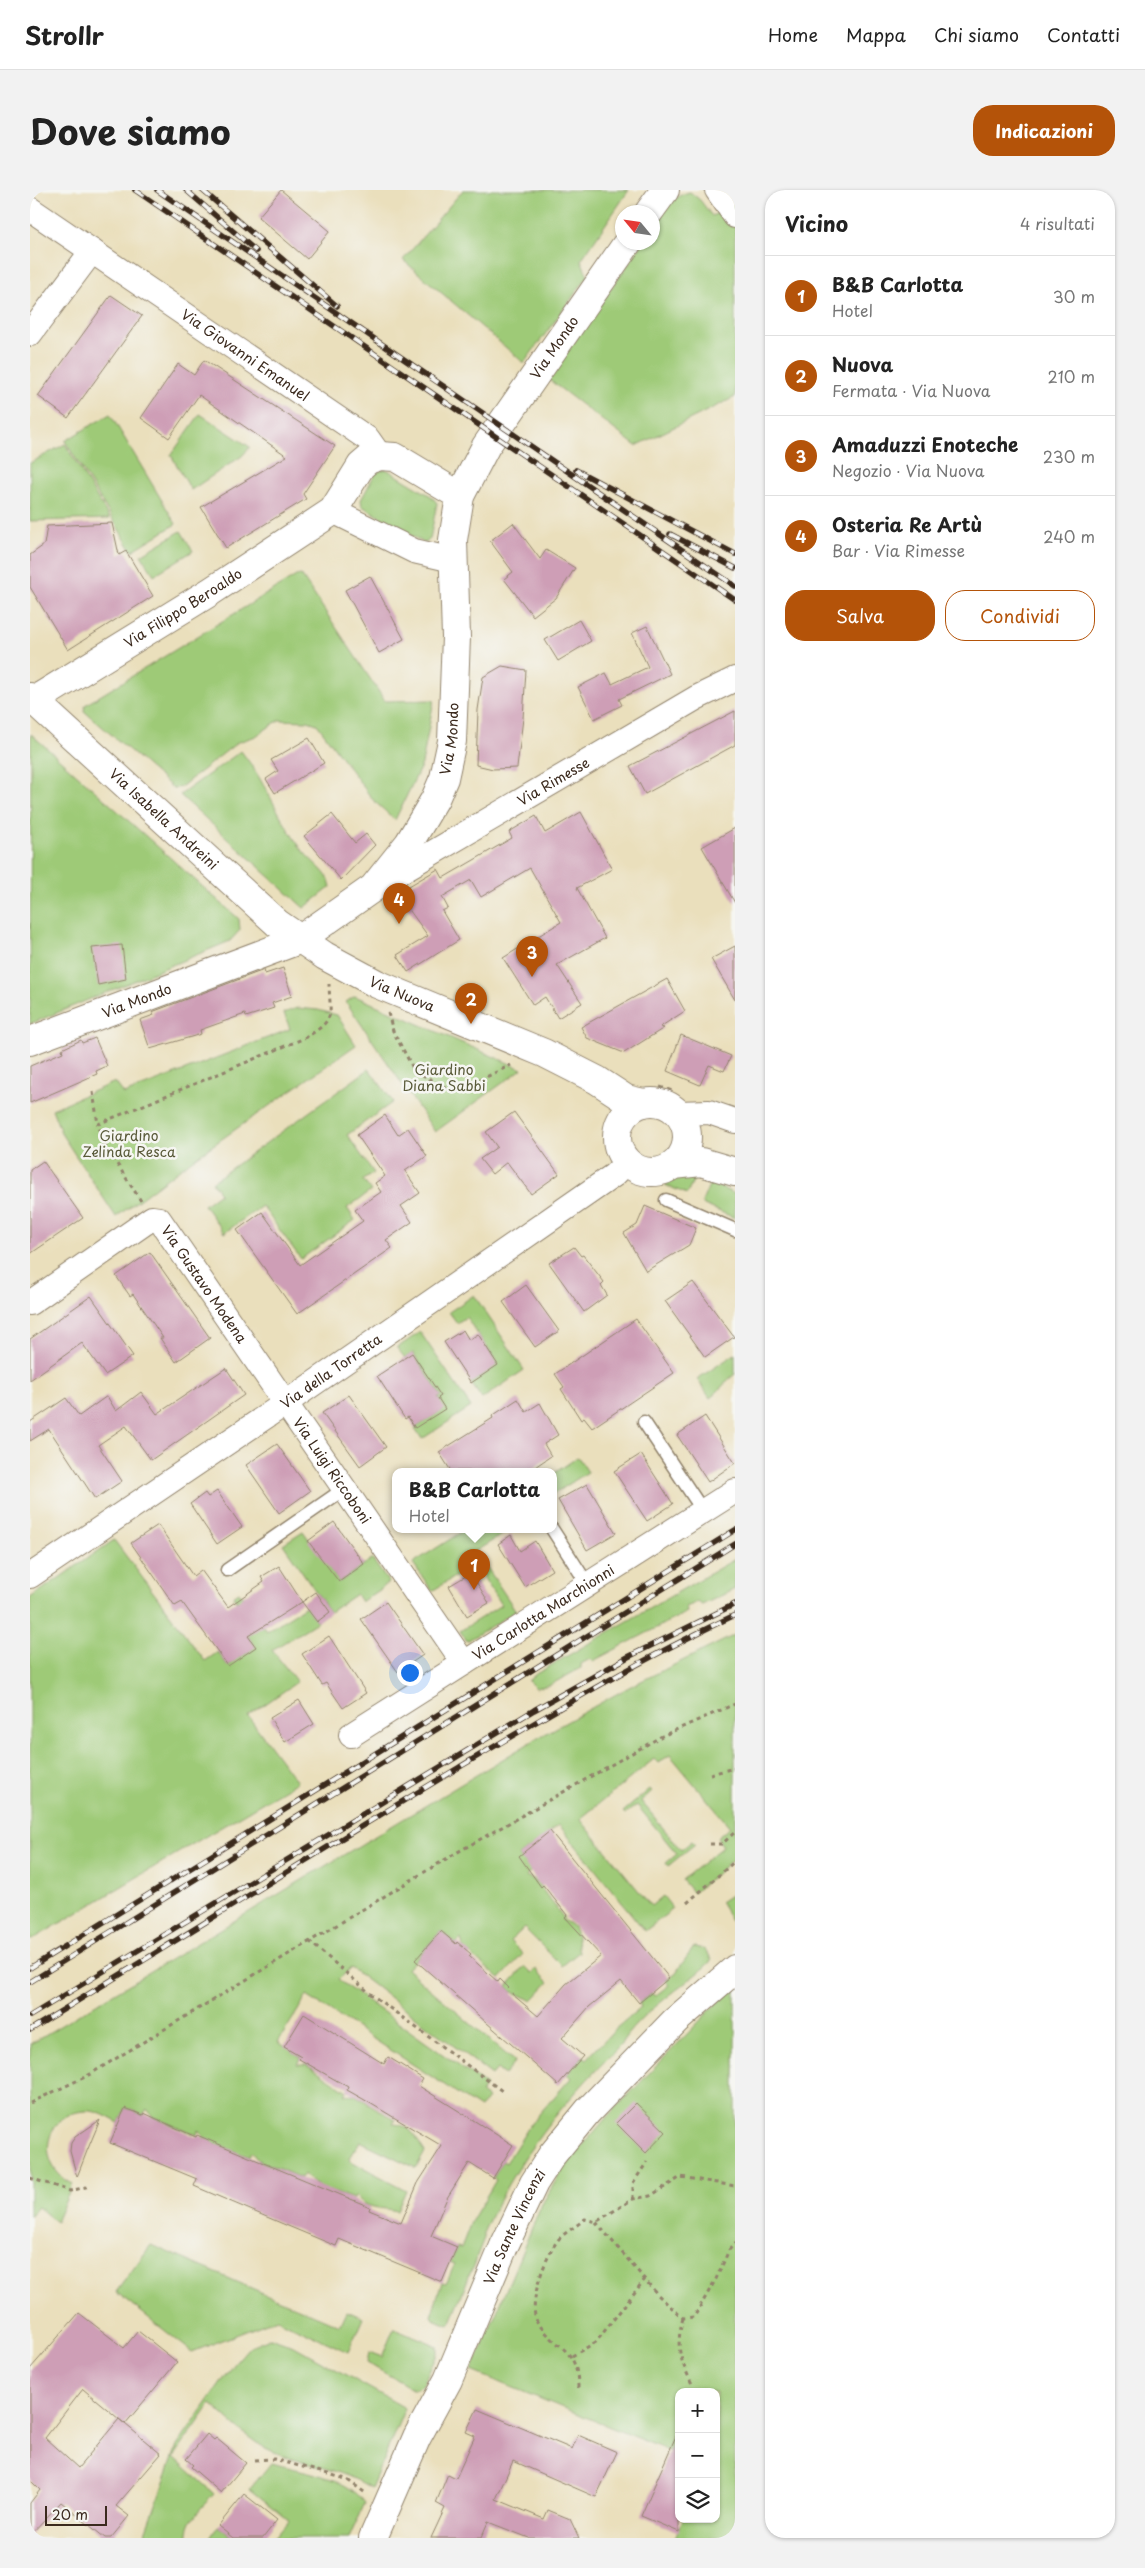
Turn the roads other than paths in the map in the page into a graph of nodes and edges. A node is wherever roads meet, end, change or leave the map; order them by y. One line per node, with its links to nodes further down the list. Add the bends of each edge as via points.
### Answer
1 (665, 190): 3 (street)
2 (717, 190): 5 (street)
3 (654, 205)
4 (30, 209): 7 (street, Via Giovanni Emanuel)
5 (735, 216)
6 (622, 250): 10 (street, Via Mondo, via 486,446)
7 (92, 251): 8 (street); 9 (street, Via Giovanni Emanuel, via 368,439)
8 (30, 334)
9 (380, 456): 10 (street, via 395,457); 11 (street, Via Filippo Beroaldo, via 361,466)
10 (460, 496): 12 (street, Via Mondo)
11 (333, 511): 12 (street, via 414,551); 14 (street, Via Filippo Beroaldo, via 210,592)
12 (453, 560): 15 (street, Via Mondo, via 456,637 449,758 435,799 419,827)
13 (735, 679): 15 (street, Via Rimesse, via 696,698)
14 (31, 700): 16 (street, Via Isabella Andreini)
15 (373, 888): 16 (street, Via Mondo)
16 (299, 940): 17 (street, Via Mondo); 18 (street, Via Nuova, via 377,984)
17 (30, 1041)
18 (563, 1062): 19 (street, Via Nuova, via 626,1099); 22 (street, Via Nuova, via 602,1101)
19 (643, 1104): 20 (street, via 665,1104); 22 (street, via 623,1118)
20 (682, 1121): 21 (street, via 709,1112); 24 (street, via 702,1146); 25 (street, via 687,1145)
21 (735, 1121)
22 (617, 1136): 23 (street)
23 (627, 1162): 25 (street, via 634,1168 652,1172); 30 (street, Via della Torretta, via 614,1175)
24 (735, 1163)
25 (674, 1165): 26 (street, via 701,1162)
26 (735, 1172)
27 (666, 1200): 28 (lane)
28 (735, 1230)
29 (30, 1303): 30 (street, Via Gustavo Modena, via 152,1218 159,1219)
30 (285, 1403): 32 (street, Via Luigi Riccoboni); 37 (street, Via della Torretta)
31 (644, 1422): 34 (lane)
32 (344, 1489): 36 (lane); 39 (street, Via Luigi Riccoboni)
33 (735, 1491): 34 (street, Via Carlotta Marchionni)
34 (703, 1511): 38 (street, Via Carlotta Marchionni)
35 (555, 1533): 38 (lane)
36 (227, 1570)
37 (30, 1576)
38 (588, 1585): 39 (street, Via Carlotta Marchionni)
39 (464, 1663): 40 (street, Via Carlotta Marchionni)
40 (351, 1735)
41 (735, 1969): 42 (street, Via Sante Vincenzi, via 631,2065 571,2130 538,2176 521,2207 448,2380 417,2437)
42 (373, 2538)

